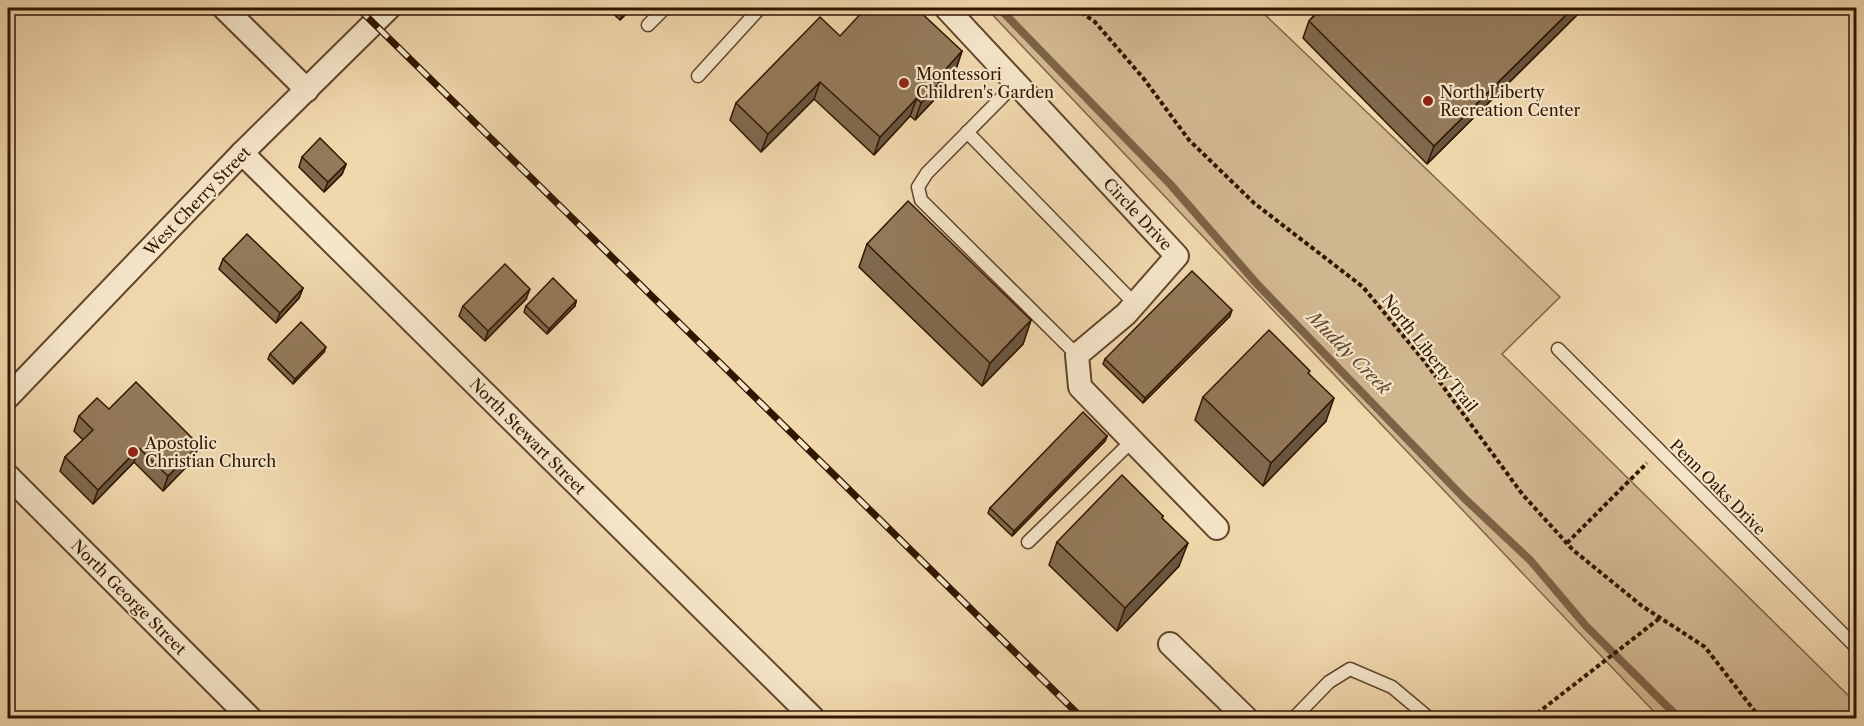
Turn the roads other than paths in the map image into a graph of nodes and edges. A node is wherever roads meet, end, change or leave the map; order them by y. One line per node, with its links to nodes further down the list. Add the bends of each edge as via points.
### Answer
1 (224, 8): 9 (street)
2 (389, 8): 9 (street, West Cherry Street)
3 (665, 8): 6 (lane)
4 (760, 8): 7 (lane)
5 (946, 8): 8 (street, Circle Drive)
6 (648, 25)
7 (698, 76)
8 (1016, 83): 10 (lane); 12 (street, Circle Drive, via 1177,256)
9 (307, 90): 11 (street, West Cherry Street)
10 (968, 132): 12 (lane); 14 (lane, via 927,173 918,187 921,200)
11 (242, 153): 15 (street, West Cherry Street); 23 (street, North Stewart Street)
12 (1135, 304): 14 (street, Circle Drive)
13 (1558, 349): 21 (lane, Penn Oaks Drive)
14 (1077, 355): 16 (street, via 1080,387)
15 (8, 397)
16 (1132, 441): 18 (street); 19 (lane)
17 (8, 476): 22 (street, North George Street)
18 (1217, 528)
19 (1028, 542)
20 (1170, 644): 24 (street)
21 (1857, 648)
22 (250, 718)
23 (813, 718)
24 (1246, 718)
25 (1294, 718): 26 (lane, via 1329,682 1350,669 1392,687)
26 (1429, 718)

